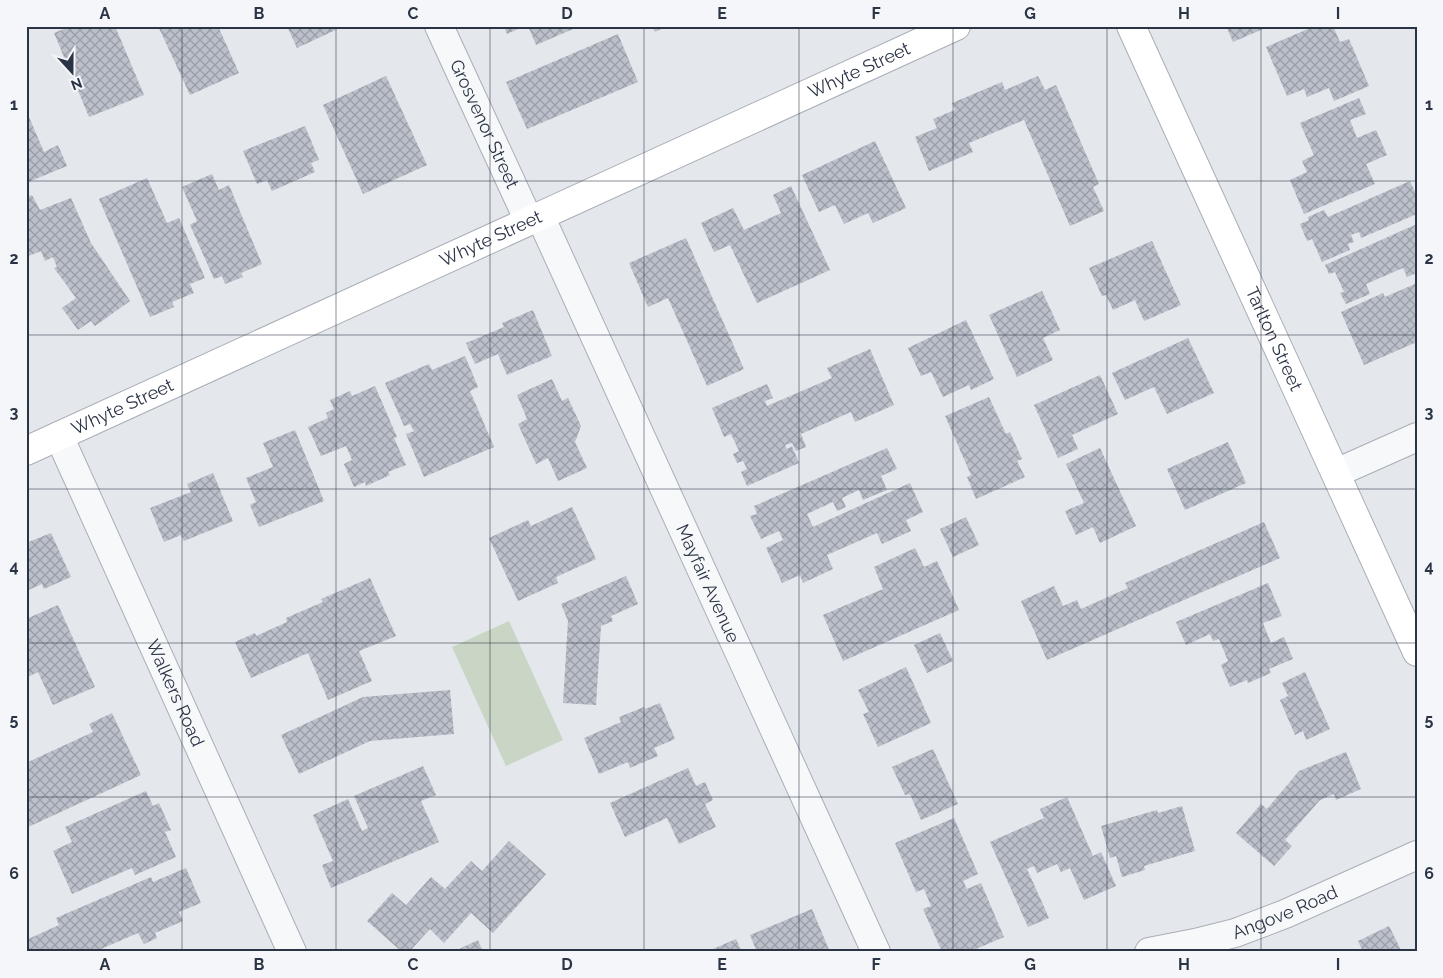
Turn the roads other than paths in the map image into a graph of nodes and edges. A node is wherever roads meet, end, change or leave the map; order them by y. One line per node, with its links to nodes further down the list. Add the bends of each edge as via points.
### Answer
1 (439, 26): 4 (street, Grosvenor Street)
2 (956, 26): 4 (street, Whyte Street)
3 (1131, 26): 8 (street, Tarlton Street)
4 (535, 218): 5 (street, Whyte Street); 12 (street, Mayfair Avenue)
5 (59, 436): 7 (street, Whyte Street); 11 (street, Walkers Road)
6 (1417, 437): 8 (street)
7 (26, 451)
8 (1336, 473): 9 (street, Tarlton Street)
9 (1417, 652)
10 (1417, 855): 13 (street, Angove Road, via 1236,934)
11 (292, 952)
12 (876, 952)
13 (1149, 952)

